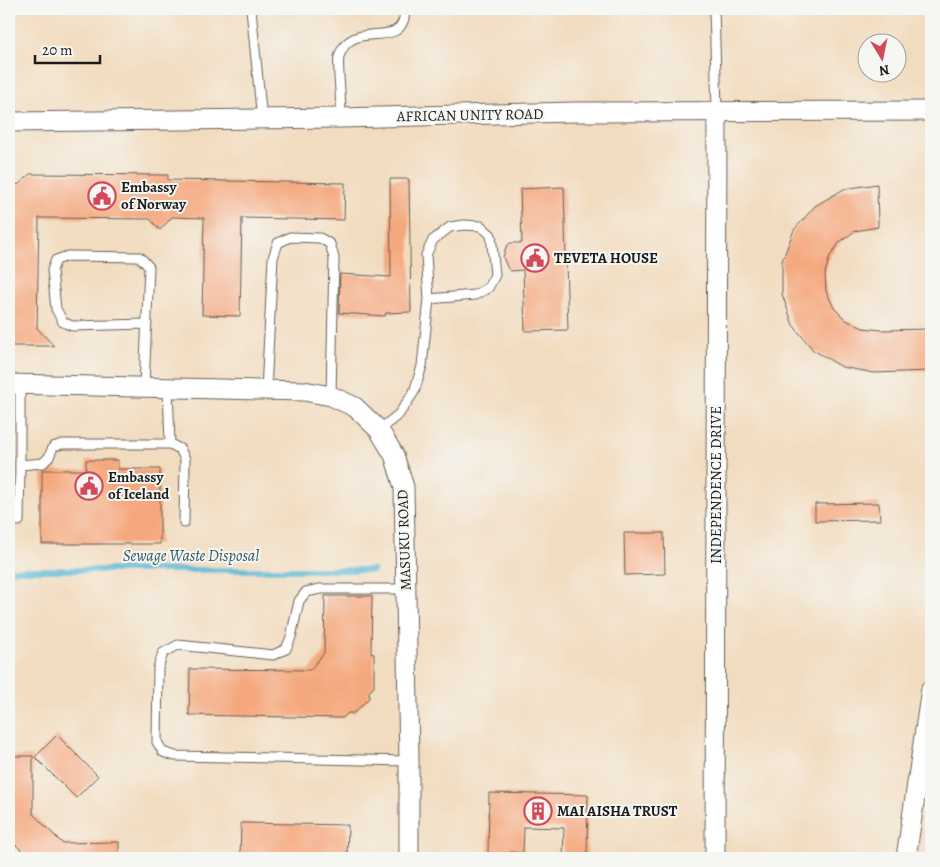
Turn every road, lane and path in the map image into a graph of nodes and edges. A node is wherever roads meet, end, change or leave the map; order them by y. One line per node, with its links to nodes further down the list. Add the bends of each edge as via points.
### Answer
1 (251, 9): 7 (lane)
2 (405, 9): 6 (lane, via 401,26 392,33 365,35 352,39 343,47 339,58)
3 (714, 9): 4 (lane)
4 (717, 111): 5 (street, AFRICAN UNITY ROAD); 6 (street, AFRICAN UNITY ROAD); 26 (street, INDEPENDENCE DRIVE)
5 (931, 111)
6 (341, 118): 7 (street, AFRICAN UNITY ROAD)
7 (262, 120): 8 (street, AFRICAN UNITY ROAD)
8 (9, 122)
9 (430, 299): 9 (lane, via 426,255 434,240 450,227 481,226 492,236 495,275 488,288 475,295); 16 (lane, via 422,366 414,392 399,414)
10 (147, 324): 10 (lane, via 148,267 140,257 68,256 56,260 52,270 56,309 63,322 72,326); 12 (lane)
11 (14, 384): 12 (street, MASUKU ROAD); 18 (lane)
12 (144, 387): 13 (street, MASUKU ROAD)
13 (168, 387): 14 (street, MASUKU ROAD); 17 (lane)
14 (266, 390): 15 (street, MASUKU ROAD, via 304,390); 15 (lane, via 272,258 278,243 290,237 320,238 330,244 334,258)
15 (331, 396): 16 (street, MASUKU ROAD, via 355,407)
16 (379, 430): 21 (street, MASUKU ROAD, via 394,454 404,487)
17 (170, 444): 18 (lane, via 62,444 52,447 43,463); 20 (lane, via 180,449 185,460)
18 (20, 465): 19 (lane)
19 (18, 521)
20 (184, 523)
21 (405, 589): 23 (street, MASUKU ROAD); 23 (lane, via 320,589 306,592 300,601 286,649 273,655 178,645 163,654 158,668 157,742 163,752 175,756)
22 (931, 689): 24 (street)
23 (409, 761): 25 (street, MASUKU ROAD)
24 (925, 780): 27 (street)
25 (409, 858)
26 (716, 858)
27 (906, 858)

